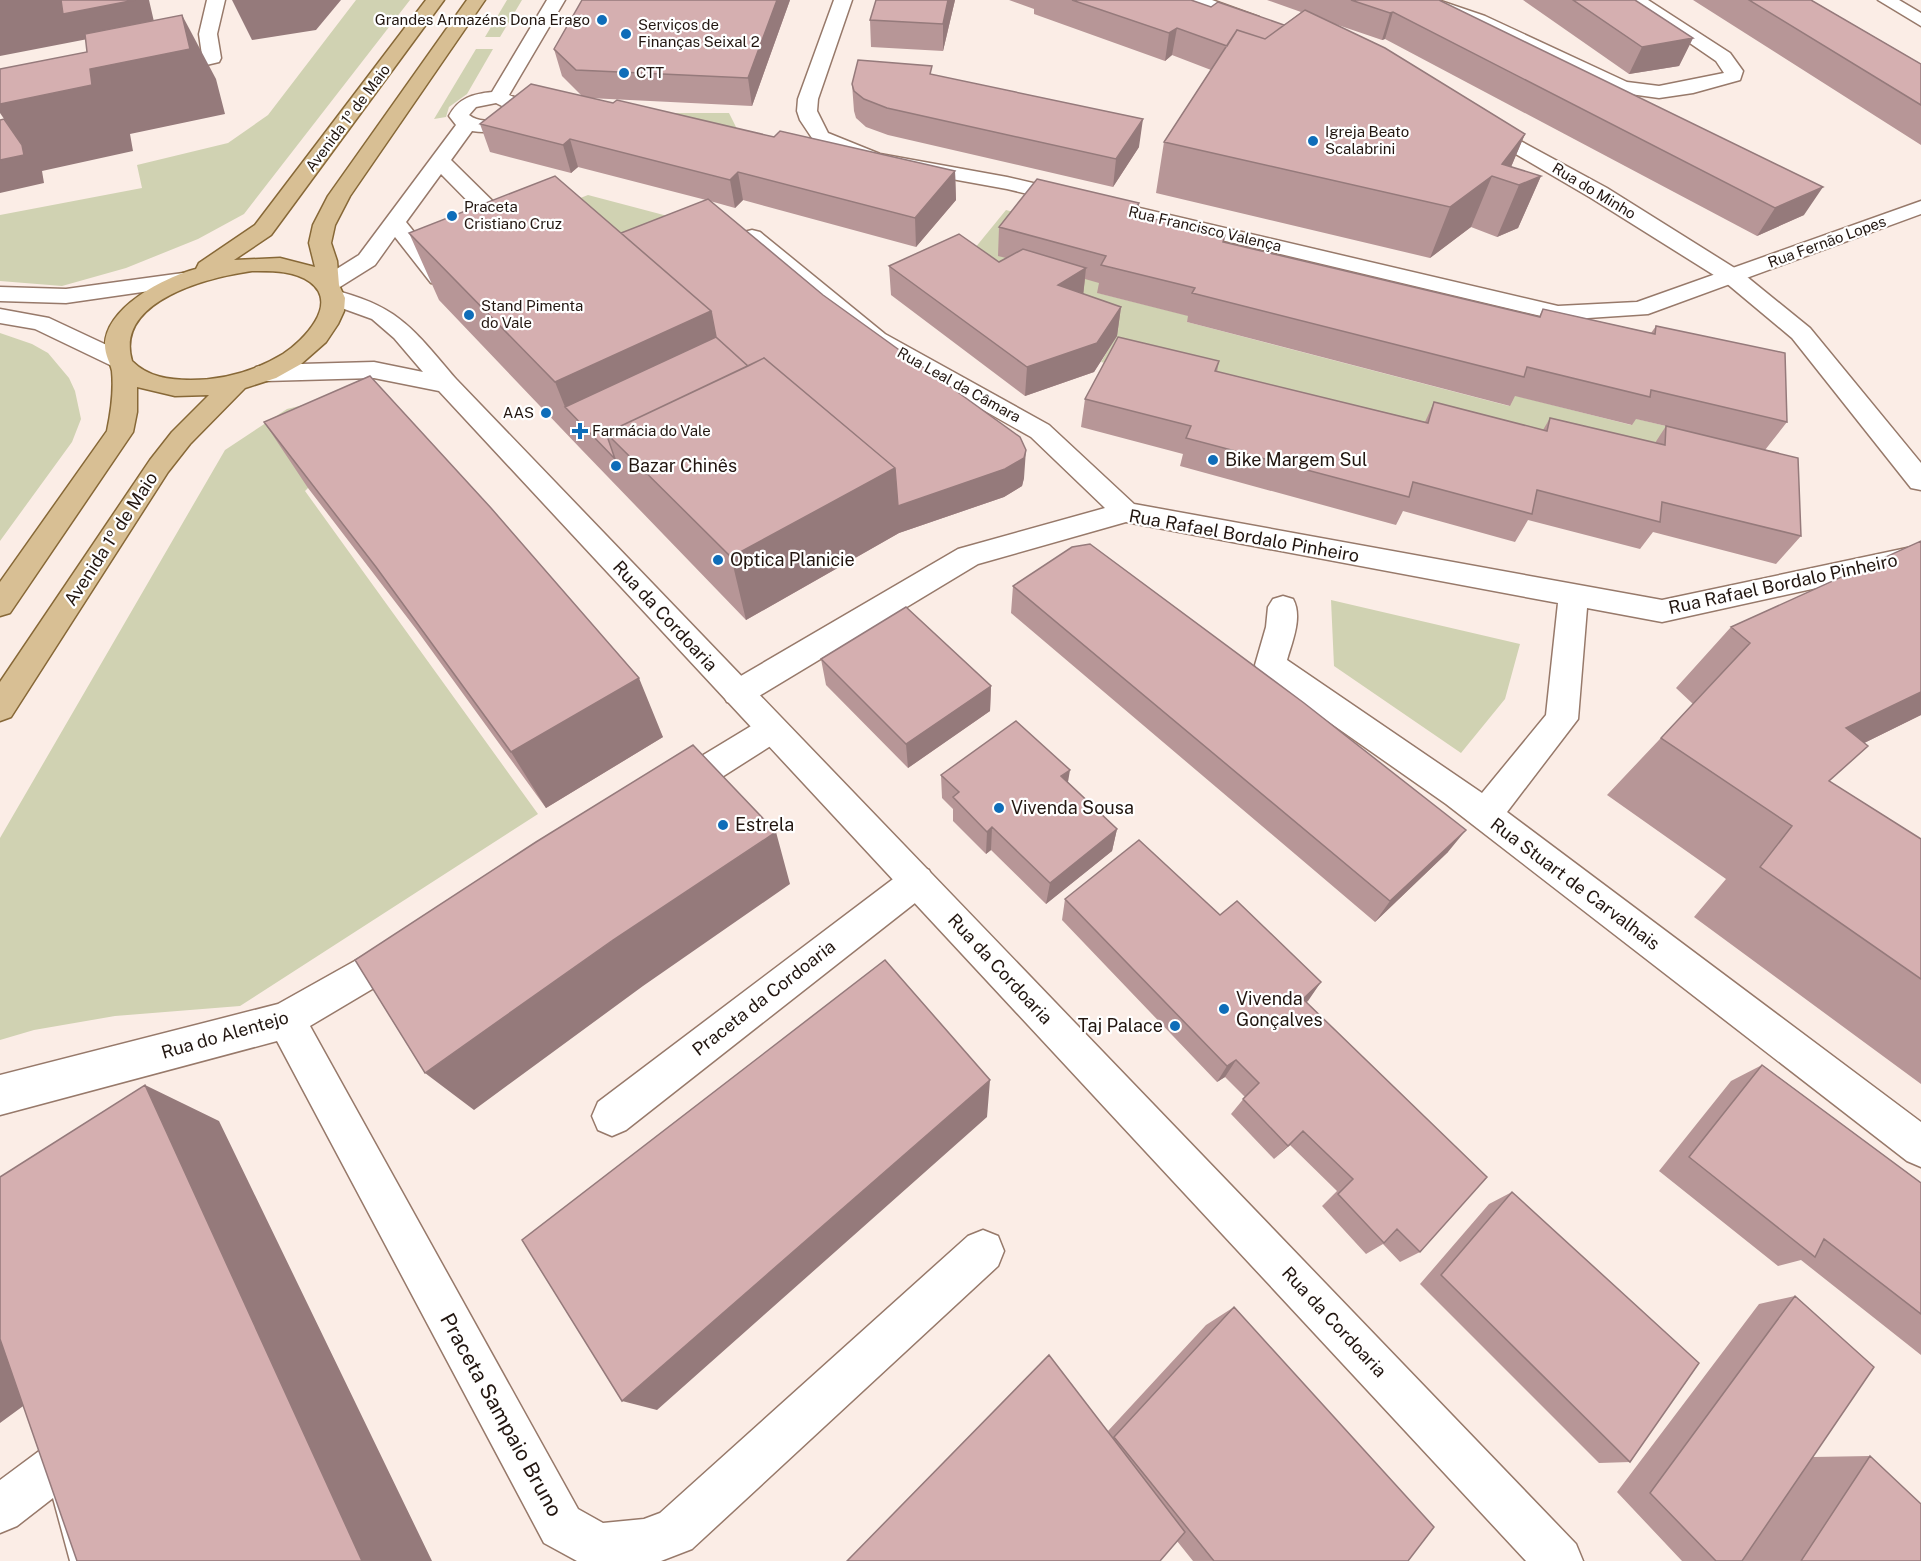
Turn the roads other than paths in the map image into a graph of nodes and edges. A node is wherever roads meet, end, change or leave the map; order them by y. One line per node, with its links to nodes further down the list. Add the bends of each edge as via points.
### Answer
1 (216, 0): 12 (street)
2 (435, 0): 25 (main road, Avenida 1º de Maio, via 263,230)
3 (476, 0): 26 (main road, Avenida 1º de Maio, via 339,196 324,225 320,243)
4 (556, 0): 15 (street)
5 (1195, 0): 11 (street)
6 (1421, 0): 7 (street, via 1479,20 1606,81 1638,91 1659,92 1732,76 1734,71 1723,57)
7 (1636, 0)
8 (1887, 0): 10 (street)
9 (836, 6): 24 (street, Rua Francisco Valença, via 807,111 821,136 876,160 1007,183 1558,313 1640,309)
10 (1921, 21)
11 (1276, 29)
12 (208, 34): 13 (street); 14 (street, via 212,58)
13 (185, 39)
14 (145, 72)
15 (498, 97): 17 (street, via 479,99 464,107 459,116); 17 (street, via 513,101 518,109 516,114 494,125)
16 (1458, 113): 24 (street, Rua do Minho, via 1599,193)
17 (467, 124): 18 (street)
18 (440, 161): 21 (street); 22 (street, via 524,245)
19 (1921, 207): 24 (street, Rua Fernão Lopes)
20 (729, 220): 34 (street, Rua Leal da Câmara, via 876,339 1040,431)
21 (395, 222): 23 (street, via 439,278); 26 (street, via 367,260)
22 (502, 253)
23 (471, 266)
24 (1733, 276): 33 (street, Rua do Minho, via 1801,333)
25 (191, 277): 26 (main road, via 252,264 276,264 315,275); 27 (street, via 66,296); 29 (main road, via 152,297 129,318 117,340)
26 (330, 291): 30 (main road, Avenida 1º de Maio, via 333,312 326,328 291,360); 31 (street, Rua da Cordoaria, via 380,314 403,333)
27 (0, 294)
28 (0, 316): 29 (street, via 41,323)
29 (121, 364): 32 (main road, Avenida 1º de Maio, via 141,380 168,387 201,388); 37 (main road, via 124,412 120,432)
30 (265, 373): 31 (street, via 375,370); 32 (main road, Avenida 1º de Maio)
31 (444, 381): 39 (street, Rua da Cordoaria)
32 (236, 382): 40 (main road, Avenida 1º de Maio, via 159,466)
33 (1921, 481)
34 (1126, 513): 36 (street, Rua Rafael Bordalo Pinheiro); 39 (street, Rua Rafael Bordalo Pinheiro, via 968,556)
35 (1921, 555): 36 (street, Rua Rafael Bordalo Pinheiro, via 1662,611)
36 (1573, 595): 43 (street, via 1562,719)
37 (0, 605)
38 (1283, 607): 43 (street, Rua Stuart de Carvalhais, via 1270,665)
39 (738, 693): 41 (street, Rua da Cordoaria)
40 (0, 708)
41 (772, 729): 42 (street); 44 (street, Rua da Cordoaria)
42 (643, 808)
43 (1485, 815): 49 (street, Rua Stuart de Carvalhais)
44 (917, 881): 48 (street, Praceta da Cordoaria); 53 (street, Rua da Cordoaria)
45 (429, 936): 46 (street, Rua do Alentejo)
46 (286, 1020): 47 (street, Rua do Alentejo); 50 (street, Praceta Sampaio Bruno, via 561,1526 600,1547 644,1543 675,1532)
47 (0, 1095)
48 (612, 1116)
49 (1921, 1147)
50 (983, 1251)
51 (0, 1509): 52 (street, via 66,1459)
52 (94, 1561)
53 (1559, 1561)

